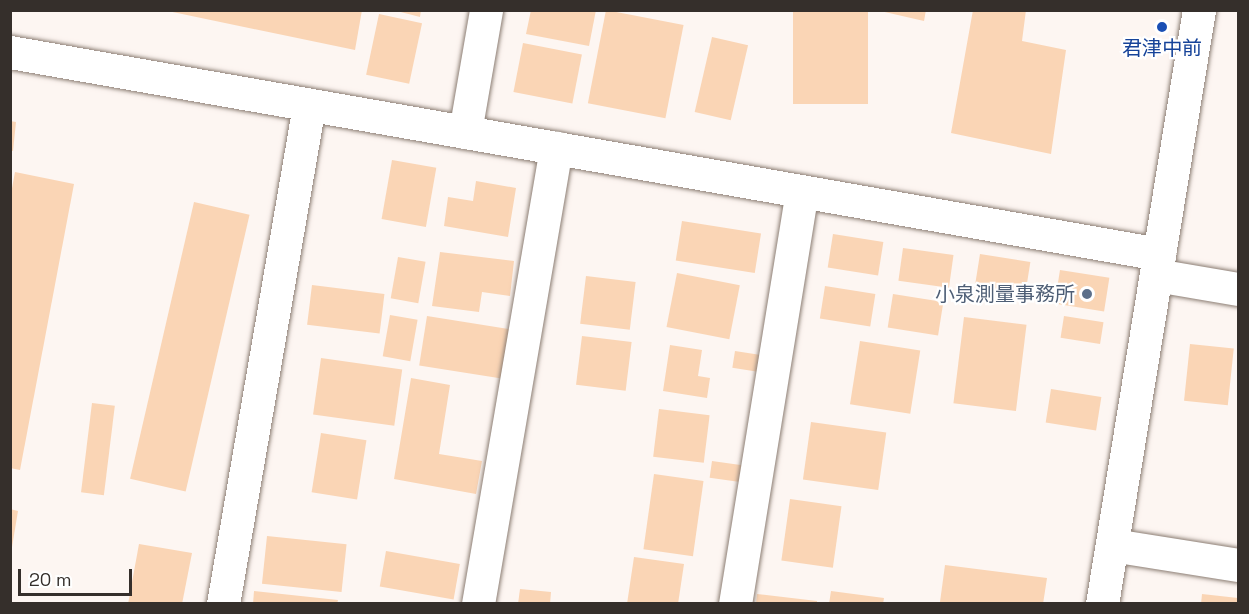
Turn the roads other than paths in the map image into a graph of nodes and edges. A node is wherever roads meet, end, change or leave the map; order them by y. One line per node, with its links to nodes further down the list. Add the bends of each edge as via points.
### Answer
1 (486, 10): 5 (street)
2 (1199, 10): 8 (street)
3 (10, 52): 4 (street)
4 (309, 105): 5 (street); 12 (street)
5 (465, 132): 6 (street)
6 (556, 148): 7 (street); 13 (street)
7 (802, 192): 8 (street); 14 (street)
8 (1157, 264): 9 (street); 10 (street)
9 (1239, 289)
10 (1112, 545): 11 (street); 15 (street)
11 (1239, 565)
12 (223, 603)
13 (478, 603)
14 (735, 603)
15 (1102, 603)

